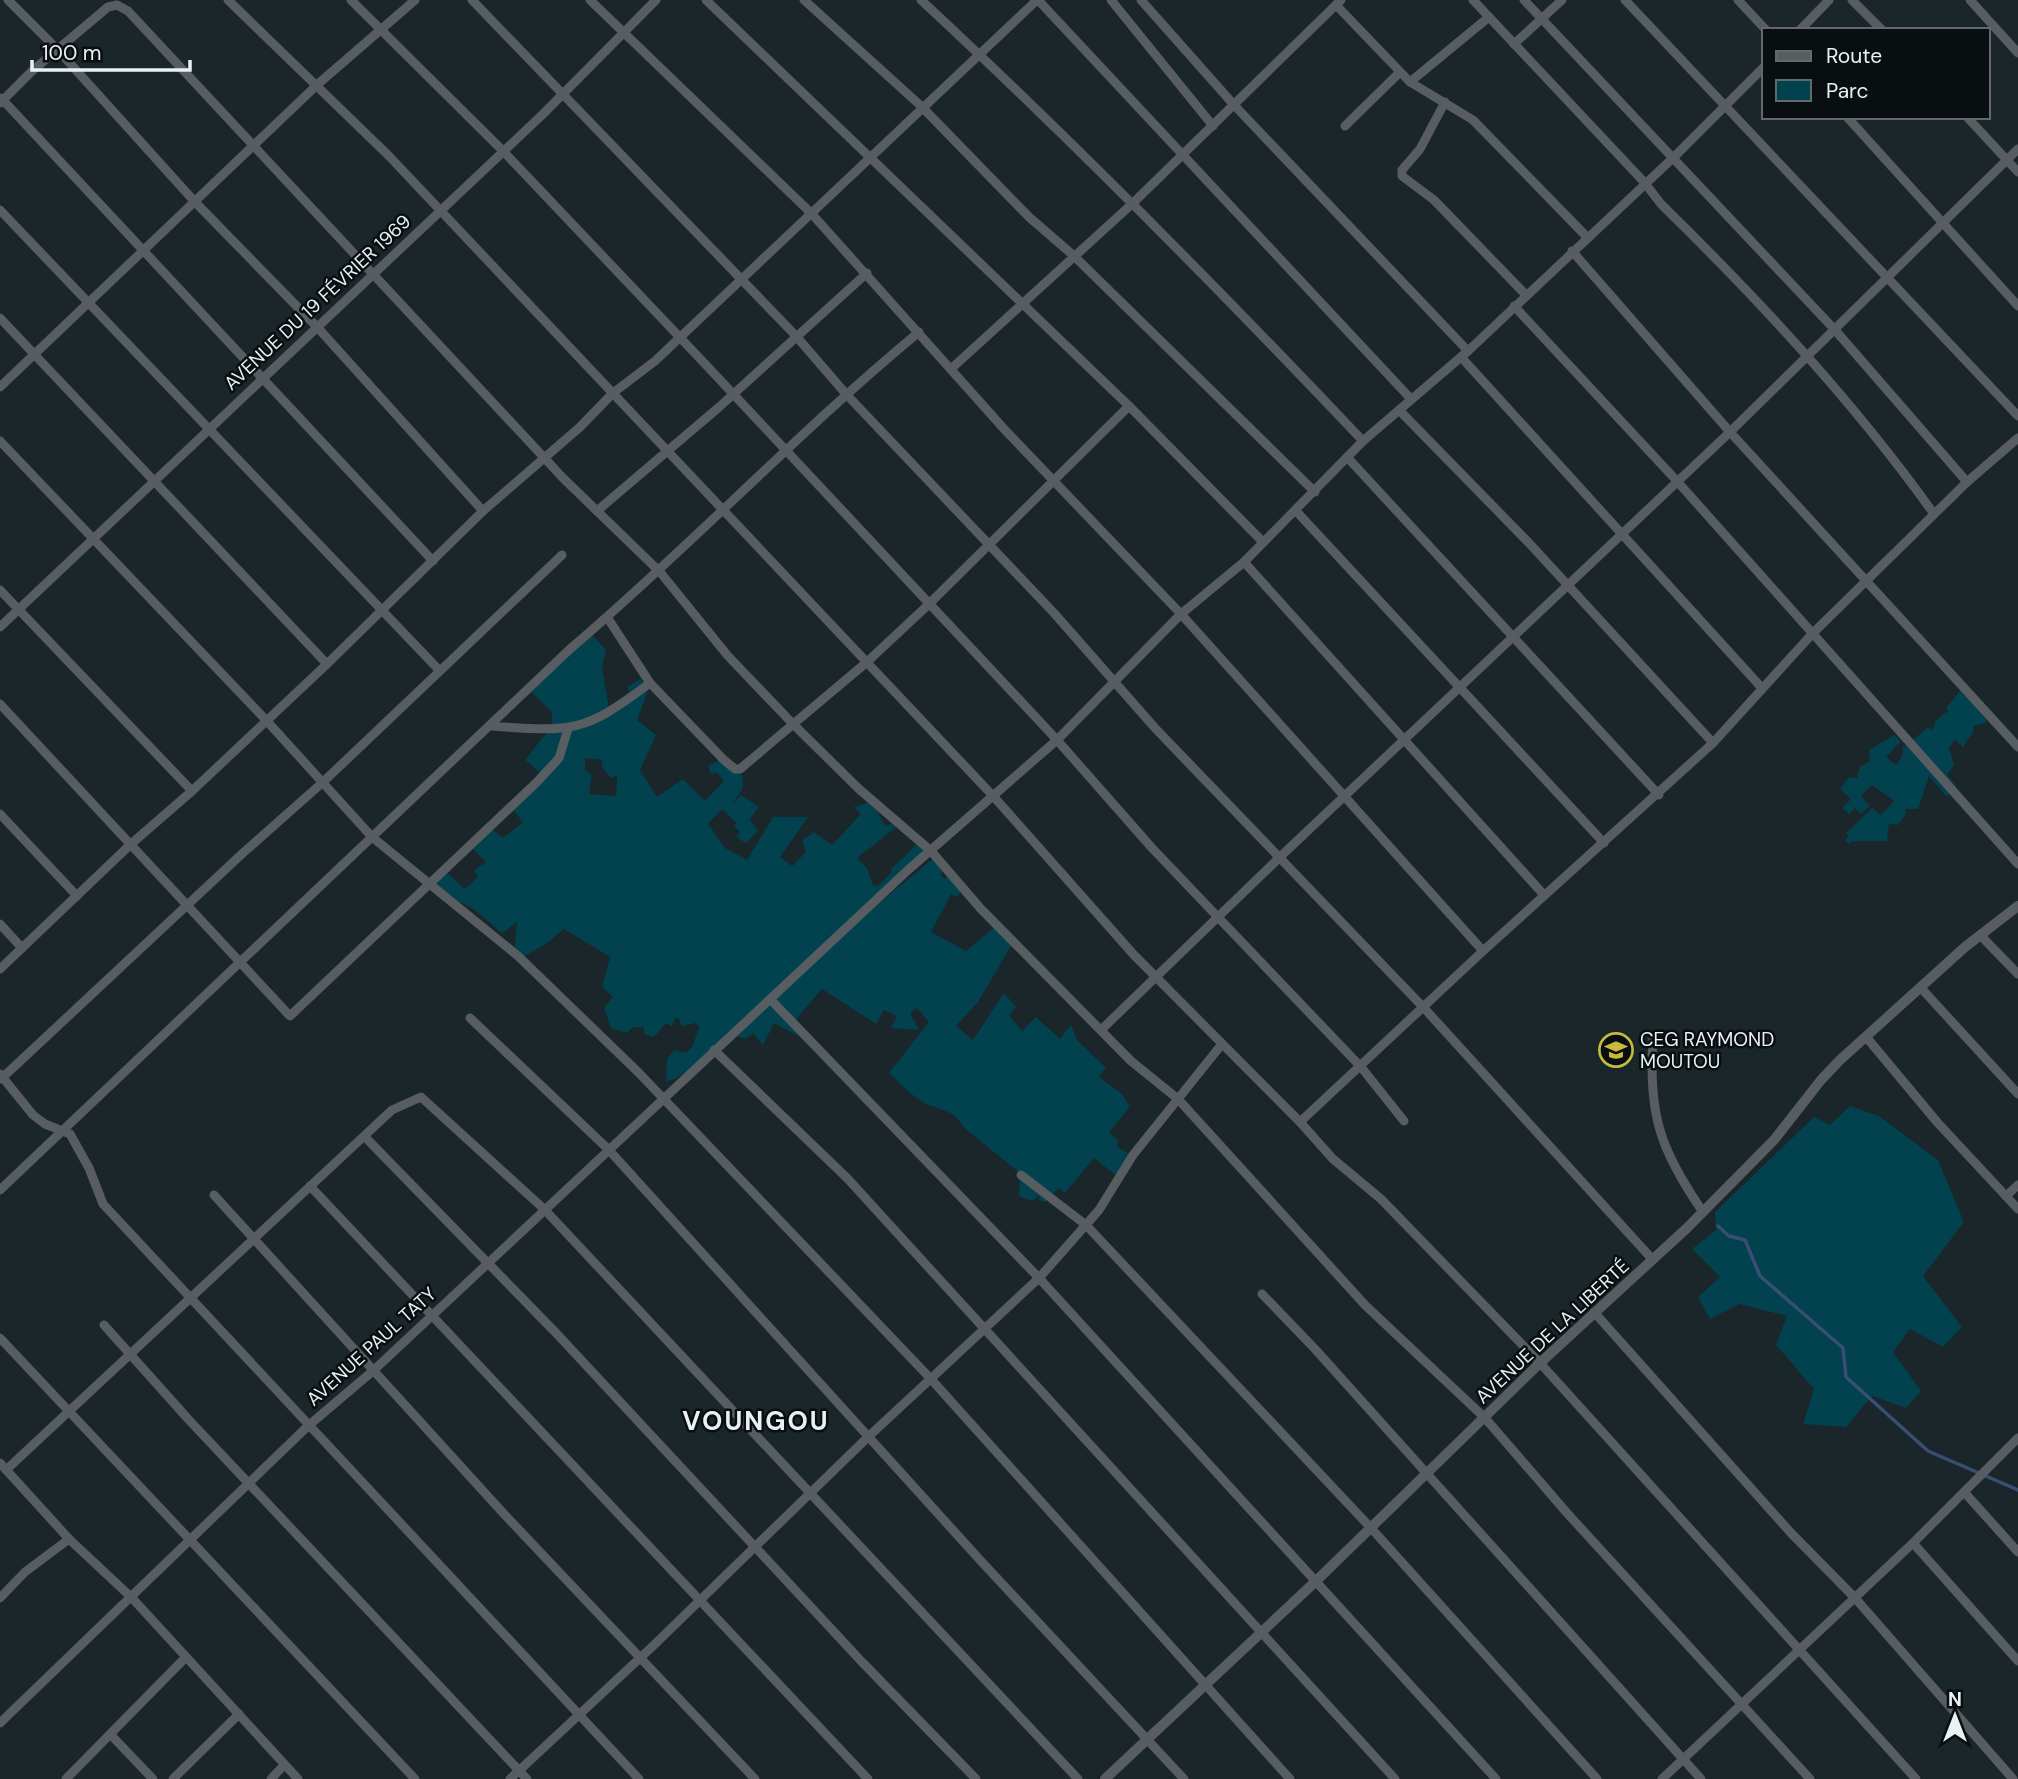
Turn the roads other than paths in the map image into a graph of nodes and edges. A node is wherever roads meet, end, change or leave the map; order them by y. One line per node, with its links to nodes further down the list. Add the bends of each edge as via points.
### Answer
1 (8, 0): 31 (street)
2 (228, 0): 37 (street)
3 (351, 0): 28 (street)
4 (415, 0): 28 (street)
5 (472, 0): 38 (street)
6 (590, 0): 29 (street)
7 (656, 0): 29 (street, AVENUE DU 19 FÉVRIER 1969)
8 (706, 0): 52 (street)
9 (804, 0): 43 (street)
10 (921, 0): 32 (street)
11 (1037, 0): 32 (street); 51 (street)
12 (1111, 0): 46 (street)
13 (1141, 0): 41 (street)
14 (1473, 0): 23 (street)
15 (1524, 0): 24 (street)
16 (1562, 0): 24 (street)
17 (1625, 0): 42 (street)
18 (1738, 0): 25 (street)
19 (1829, 0): 26 (street)
20 (1852, 0): 27 (street)
21 (1970, 0): 33 (street)
22 (1339, 3): 35 (street); 41 (street)
23 (1489, 17): 30 (street); 36 (street)
24 (1542, 19): 30 (street); 53 (street)
25 (1764, 28)
26 (1802, 28)
27 (1880, 28)
28 (379, 29): 37 (street); 50 (street)
29 (624, 31): 38 (street, AVENUE DU 19 FÉVRIER 1969); 61 (street)
30 (1514, 44): 56 (street)
31 (57, 49): 39 (street); 48 (street, via 108,7 117,5 128,11); 57 (street)
32 (978, 53): 43 (street); 58 (street)
33 (2018, 53)
34 (1762, 68): 42 (street, AVENUE PAUL TATY)
35 (1399, 73): 36 (street); 47 (street)
36 (1410, 82): 40 (street)
37 (318, 84): 48 (street); 60 (street)
38 (565, 93): 50 (street, AVENUE DU 19 FÉVRIER 1969); 70 (street)
39 (1, 100): 65 (street)
40 (1445, 102): 63 (street, via 1473,120); 71 (street, via 1402,176 1434,200)
41 (1234, 105): 46 (street); 83 (street, via 1352,225)
42 (1727, 105): 53 (street, AVENUE PAUL TATY); 69 (street)
43 (921, 106): 52 (street); 66 (street, via 1029,217)
44 (1849, 119): 62 (street)
45 (1969, 119): 54 (street)
46 (1213, 126): 51 (street)
47 (1345, 126)
48 (256, 146): 57 (street); 67 (street)
49 (2018, 149): 54 (street)
50 (503, 151): 60 (street, AVENUE DU 19 FÉVRIER 1969); 81 (street)
51 (1182, 155): 58 (street); 91 (street)
52 (869, 158): 61 (street); 73 (street)
53 (1674, 158): 56 (street, AVENUE PAUL TATY); 78 (street)
54 (2007, 160): 55 (street); 62 (street)
55 (2018, 172)
56 (1644, 182): 63 (street, AVENUE PAUL TATY); 84 (street)
57 (195, 202): 65 (street); 77 (street)
58 (1133, 203): 66 (street); 99 (street)
59 (0, 210): 72 (street)
60 (441, 211): 67 (street, AVENUE DU 19 FÉVRIER 1969); 88 (street)
61 (811, 213): 68 (street); 70 (street)
62 (1945, 223): 69 (street); 75 (street)
63 (1587, 237): 64 (street, AVENUE PAUL TATY)
64 (1572, 251): 71 (street, AVENUE PAUL TATY); 96 (street)
65 (144, 252): 72 (street); 86 (street)
66 (1074, 256): 73 (street); 108 (street)
67 (375, 273): 77 (street, AVENUE DU 19 FÉVRIER 1969); 102 (street)
68 (867, 273): 79 (street); 80 (street)
69 (1889, 277): 78 (street); 94 (street)
70 (739, 279): 80 (street); 81 (street)
71 (1526, 295): 74 (street, AVENUE PAUL TATY)
72 (88, 304): 82 (street); 95 (street)
73 (1023, 304): 85 (street); 92 (street)
74 (1514, 306): 83 (street, AVENUE PAUL TATY); 104 (street)
75 (2018, 306)
76 (0, 318): 82 (street)
77 (318, 328): 86 (street, AVENUE DU 19 FÉVRIER 1969); 109 (street)
78 (1835, 330): 84 (street); 107 (street)
79 (919, 332): 85 (street); 89 (street)
80 (796, 336): 89 (street); 90 (street)
81 (679, 337): 88 (street); 90 (street)
82 (36, 354): 87 (street); 105 (street)
83 (1464, 354): 91 (street, AVENUE PAUL TATY); 114 (street)
84 (1806, 355): 96 (street); 113 (street)
85 (953, 368): 106 (street)
86 (264, 377): 95 (street, AVENUE DU 19 FÉVRIER 1969); 119 (street)
87 (0, 387)
88 (613, 393): 100 (street); 102 (street)
89 (846, 394): 101 (street); 117 (street)
90 (733, 395): 100 (street); 101 (street)
91 (1411, 399): 93 (street, AVENUE PAUL TATY)
92 (1129, 406): 106 (street); 116 (street)
93 (1399, 410): 99 (street, AVENUE PAUL TATY); 123 (street)
94 (2018, 416)
95 (207, 428): 105 (street, AVENUE DU 19 FÉVRIER 1969); 127 (street)
96 (1730, 432): 104 (street); 122 (street)
97 (2018, 438): 107 (street)
98 (0, 440): 115 (street)
99 (1363, 441): 103 (street, AVENUE PAUL TATY)
100 (668, 451): 111 (street); 112 (street)
101 (787, 453): 112 (street); 125 (street)
102 (544, 455): 109 (street); 111 (street)
103 (1348, 457): 108 (street, AVENUE PAUL TATY); 132 (street)
104 (1676, 480): 114 (street); 131 (street)
105 (153, 482): 115 (street, AVENUE DU 19 FÉVRIER 1969); 134 (street)
106 (1054, 482): 117 (street); 128 (street)
107 (1967, 482): 113 (street)
108 (1315, 492): 110 (street, AVENUE PAUL TATY)
109 (483, 511): 119 (street)
110 (1296, 511): 116 (street, AVENUE PAUL TATY); 138 (street)
111 (597, 512): 121 (street)
112 (723, 512): 121 (street); 133 (street)
113 (1934, 513): 122 (street)
114 (1621, 534): 123 (street); 139 (street)
115 (93, 541): 126 (street, AVENUE DU 19 FÉVRIER 1969); 141 (street)
116 (1263, 542): 120 (street, AVENUE PAUL TATY)
117 (990, 544): 125 (street); 136 (street)
118 (562, 555): 135 (street)
119 (433, 561): 127 (street)
120 (1244, 562): 128 (street, AVENUE PAUL TATY); 146 (street)
121 (660, 572): 129 (street); 142 (street, via 728,656)
122 (1867, 581): 131 (street); 148 (street)
123 (1567, 586): 132 (street); 147 (street)
124 (0, 590): 126 (street)
125 (928, 605): 133 (street); 145 (street)
126 (18, 609): 130 (street, AVENUE DU 19 FÉVRIER 1969); 150 (street)
127 (381, 612): 134 (street); 135 (street)
128 (1181, 614): 136 (street, AVENUE PAUL TATY); 153 (street)
129 (607, 617): 137 (street); 143 (street)
130 (0, 627)
131 (1813, 633): 139 (street); 160 (street)
132 (1513, 636): 138 (street); 151 (street)
133 (867, 662): 142 (street); 152 (street)
134 (327, 664): 141 (street)
135 (439, 670): 149 (street)
136 (1115, 683): 145 (street, AVENUE PAUL TATY); 159 (street)
137 (650, 684): 142 (street, via 735,769 746,766); 144 (street, via 611,713)
138 (1459, 687): 146 (street); 156 (street)
139 (1761, 687): 147 (street)
140 (0, 704): 157 (street)
141 (265, 719): 149 (street); 150 (street)
142 (793, 724): 158 (street)
143 (491, 726): 144 (street); 155 (street)
144 (568, 730): 161 (street, via 559,758)
145 (1057, 740): 152 (street, AVENUE PAUL TATY); 166 (street)
146 (1405, 742): 153 (street); 162 (street)
147 (1713, 743): 151 (street)
148 (2018, 747)
149 (323, 783): 155 (street); 164 (street)
150 (192, 791): 157 (street)
151 (1659, 795): 156 (street)
152 (994, 797): 158 (street, AVENUE PAUL TATY); 174 (street)
153 (1344, 797): 159 (street); 170 (street)
154 (0, 814): 163 (street)
155 (372, 837): 161 (street); 171 (street)
156 (1604, 842): 162 (street)
157 (131, 844): 163 (street); 164 (street)
158 (931, 850): 176 (street, AVENUE PAUL TATY); 179 (street, via 981,909)
159 (1281, 856): 166 (street); 177 (street)
160 (2018, 864)
161 (430, 886): 171 (street, via 292,1015 287,1016); 187 (street, via 518,956)
162 (1544, 895): 170 (street)
163 (77, 896): 169 (street)
164 (188, 904): 171 (street); 185 (street)
165 (2018, 906): 168 (street, AVENUE DE LA LIBERTÉ)
166 (1217, 917): 174 (street); 184 (street)
167 (0, 924): 169 (street)
168 (1980, 935): 173 (street); 175 (street, AVENUE DE LA LIBERTÉ)
169 (22, 948): 172 (street)
170 (1483, 950): 177 (street)
171 (240, 960): 191 (street)
172 (0, 969)
173 (2018, 974)
174 (1155, 976): 179 (street); 182 (street)
175 (1921, 988): 180 (street, AVENUE DE LA LIBERTÉ); 186 (street)
176 (770, 999): 183 (street, AVENUE PAUL TATY); 207 (street)
177 (1424, 1008): 184 (street); 205 (street)
178 (470, 1018): 193 (street)
179 (1101, 1030): 188 (street)
180 (1867, 1038): 199 (street); 202 (street, AVENUE DE LA LIBERTÉ, via 1821,1080 1774,1140)
181 (1653, 1039): 202 (street, via 1650,1082 1658,1128 1673,1166)
182 (1222, 1044): 188 (street); 190 (street)
183 (714, 1050): 187 (street, AVENUE PAUL TATY); 213 (street, via 847,1178)
184 (1361, 1067): 189 (street); 190 (street)
185 (1, 1077): 191 (street, via 33,1115)
186 (2018, 1094)
187 (662, 1100): 193 (street, AVENUE PAUL TATY); 218 (street)
188 (1178, 1100): 203 (street, via 1133,1155); 220 (street, via 1365,1305)
189 (1404, 1121)
190 (1300, 1122): 216 (street)
191 (61, 1130): 197 (street); 209 (street, via 70,1134 103,1204)
192 (365, 1138): 196 (street); 200 (street, via 392,1110 421,1097); 206 (street)
193 (608, 1149): 200 (street, AVENUE PAUL TATY); 222 (street)
194 (1021, 1175): 203 (street)
195 (2018, 1185): 199 (street)
196 (310, 1186): 204 (street); 211 (street)
197 (0, 1190)
198 (214, 1195): 204 (street)
199 (2006, 1196): 201 (street)
200 (544, 1209): 206 (street, AVENUE PAUL TATY); 228 (street)
201 (2018, 1209)
202 (1703, 1212): 205 (street, AVENUE DE LA LIBERTÉ)
203 (1086, 1225): 207 (street); 229 (street)
204 (254, 1238): 209 (street); 217 (street)
205 (1653, 1260): 210 (street, AVENUE DE LA LIBERTÉ)
206 (487, 1264): 211 (street, AVENUE PAUL TATY); 233 (street)
207 (1039, 1279): 213 (street); 235 (street)
208 (1262, 1294): 225 (street)
209 (192, 1298): 215 (street); 221 (street)
210 (1594, 1312): 216 (street, AVENUE DE LA LIBERTÉ); 238 (street)
211 (434, 1314): 217 (street, AVENUE PAUL TATY); 239 (street)
212 (104, 1325): 215 (street)
213 (983, 1329): 218 (street); 240 (street)
214 (0, 1338): 219 (street)
215 (131, 1354): 219 (street); 226 (street)
216 (1540, 1363): 220 (street, AVENUE DE LA LIBERTÉ); 241 (street)
217 (374, 1370): 221 (street, AVENUE PAUL TATY); 243 (street)
218 (930, 1378): 222 (street); 245 (street)
219 (70, 1414): 224 (street); 231 (street)
220 (1485, 1418): 225 (street, AVENUE DE LA LIBERTÉ); 246 (street)
221 (308, 1426): 226 (street, AVENUE PAUL TATY); 248 (street)
222 (868, 1437): 228 (street); 251 (street)
223 (2018, 1438): 227 (street)
224 (3, 1467): 230 (street)
225 (1426, 1476): 229 (street, AVENUE DE LA LIBERTÉ); 252 (street)
226 (250, 1484): 231 (street, AVENUE PAUL TATY); 254 (street)
227 (1965, 1493): 232 (street); 234 (street)
228 (812, 1494): 233 (street); 267 (street)
229 (1371, 1528): 235 (street, AVENUE DE LA LIBERTÉ); 273 (street)
230 (69, 1539): 236 (street, via 25,1572); 237 (street)
231 (191, 1539): 237 (street, AVENUE PAUL TATY); 260 (street)
232 (1913, 1543): 238 (street); 244 (street)
233 (756, 1547): 239 (street); 266 (street)
234 (2018, 1552)
235 (1315, 1582): 240 (street, AVENUE DE LA LIBERTÉ); 272 (street)
236 (0, 1598)
237 (132, 1598): 242 (street); 249 (street, AVENUE PAUL TATY)
238 (1855, 1598): 241 (street); 278 (street)
239 (699, 1602): 243 (street); 265 (street)
240 (1262, 1630): 245 (street, AVENUE DE LA LIBERTÉ); 271 (street)
241 (1800, 1651): 246 (street); 277 (street)
242 (186, 1657): 247 (street); 250 (street)
243 (640, 1658): 248 (street); 264 (street)
244 (2018, 1661)
245 (1204, 1685): 251 (street, AVENUE DE LA LIBERTÉ); 270 (street)
246 (1742, 1705): 252 (street); 276 (street)
247 (239, 1714): 253 (street); 257 (street)
248 (579, 1716): 254 (street); 263 (street)
249 (0, 1723)
250 (111, 1735): 255 (street); 256 (street)
251 (1147, 1739): 268 (street, AVENUE DE LA LIBERTÉ); 269 (street)
252 (1683, 1759): 274 (street); 275 (street)
253 (284, 1765): 258 (street); 259 (street)
254 (519, 1770): 261 (street); 262 (street)
255 (66, 1779)
256 (153, 1779)
257 (173, 1779)
258 (271, 1779)
259 (298, 1779)
260 (415, 1779)
261 (510, 1779)
262 (527, 1779)
263 (639, 1779)
264 (755, 1779)
265 (868, 1779)
266 (976, 1779)
267 (1078, 1779)
268 (1105, 1779)
269 (1184, 1779)
270 (1290, 1779)
271 (1395, 1779)
272 (1496, 1779)
273 (1597, 1779)
274 (1661, 1779)
275 (1700, 1779)
276 (1810, 1779)
277 (1916, 1779)
278 (2013, 1779)

